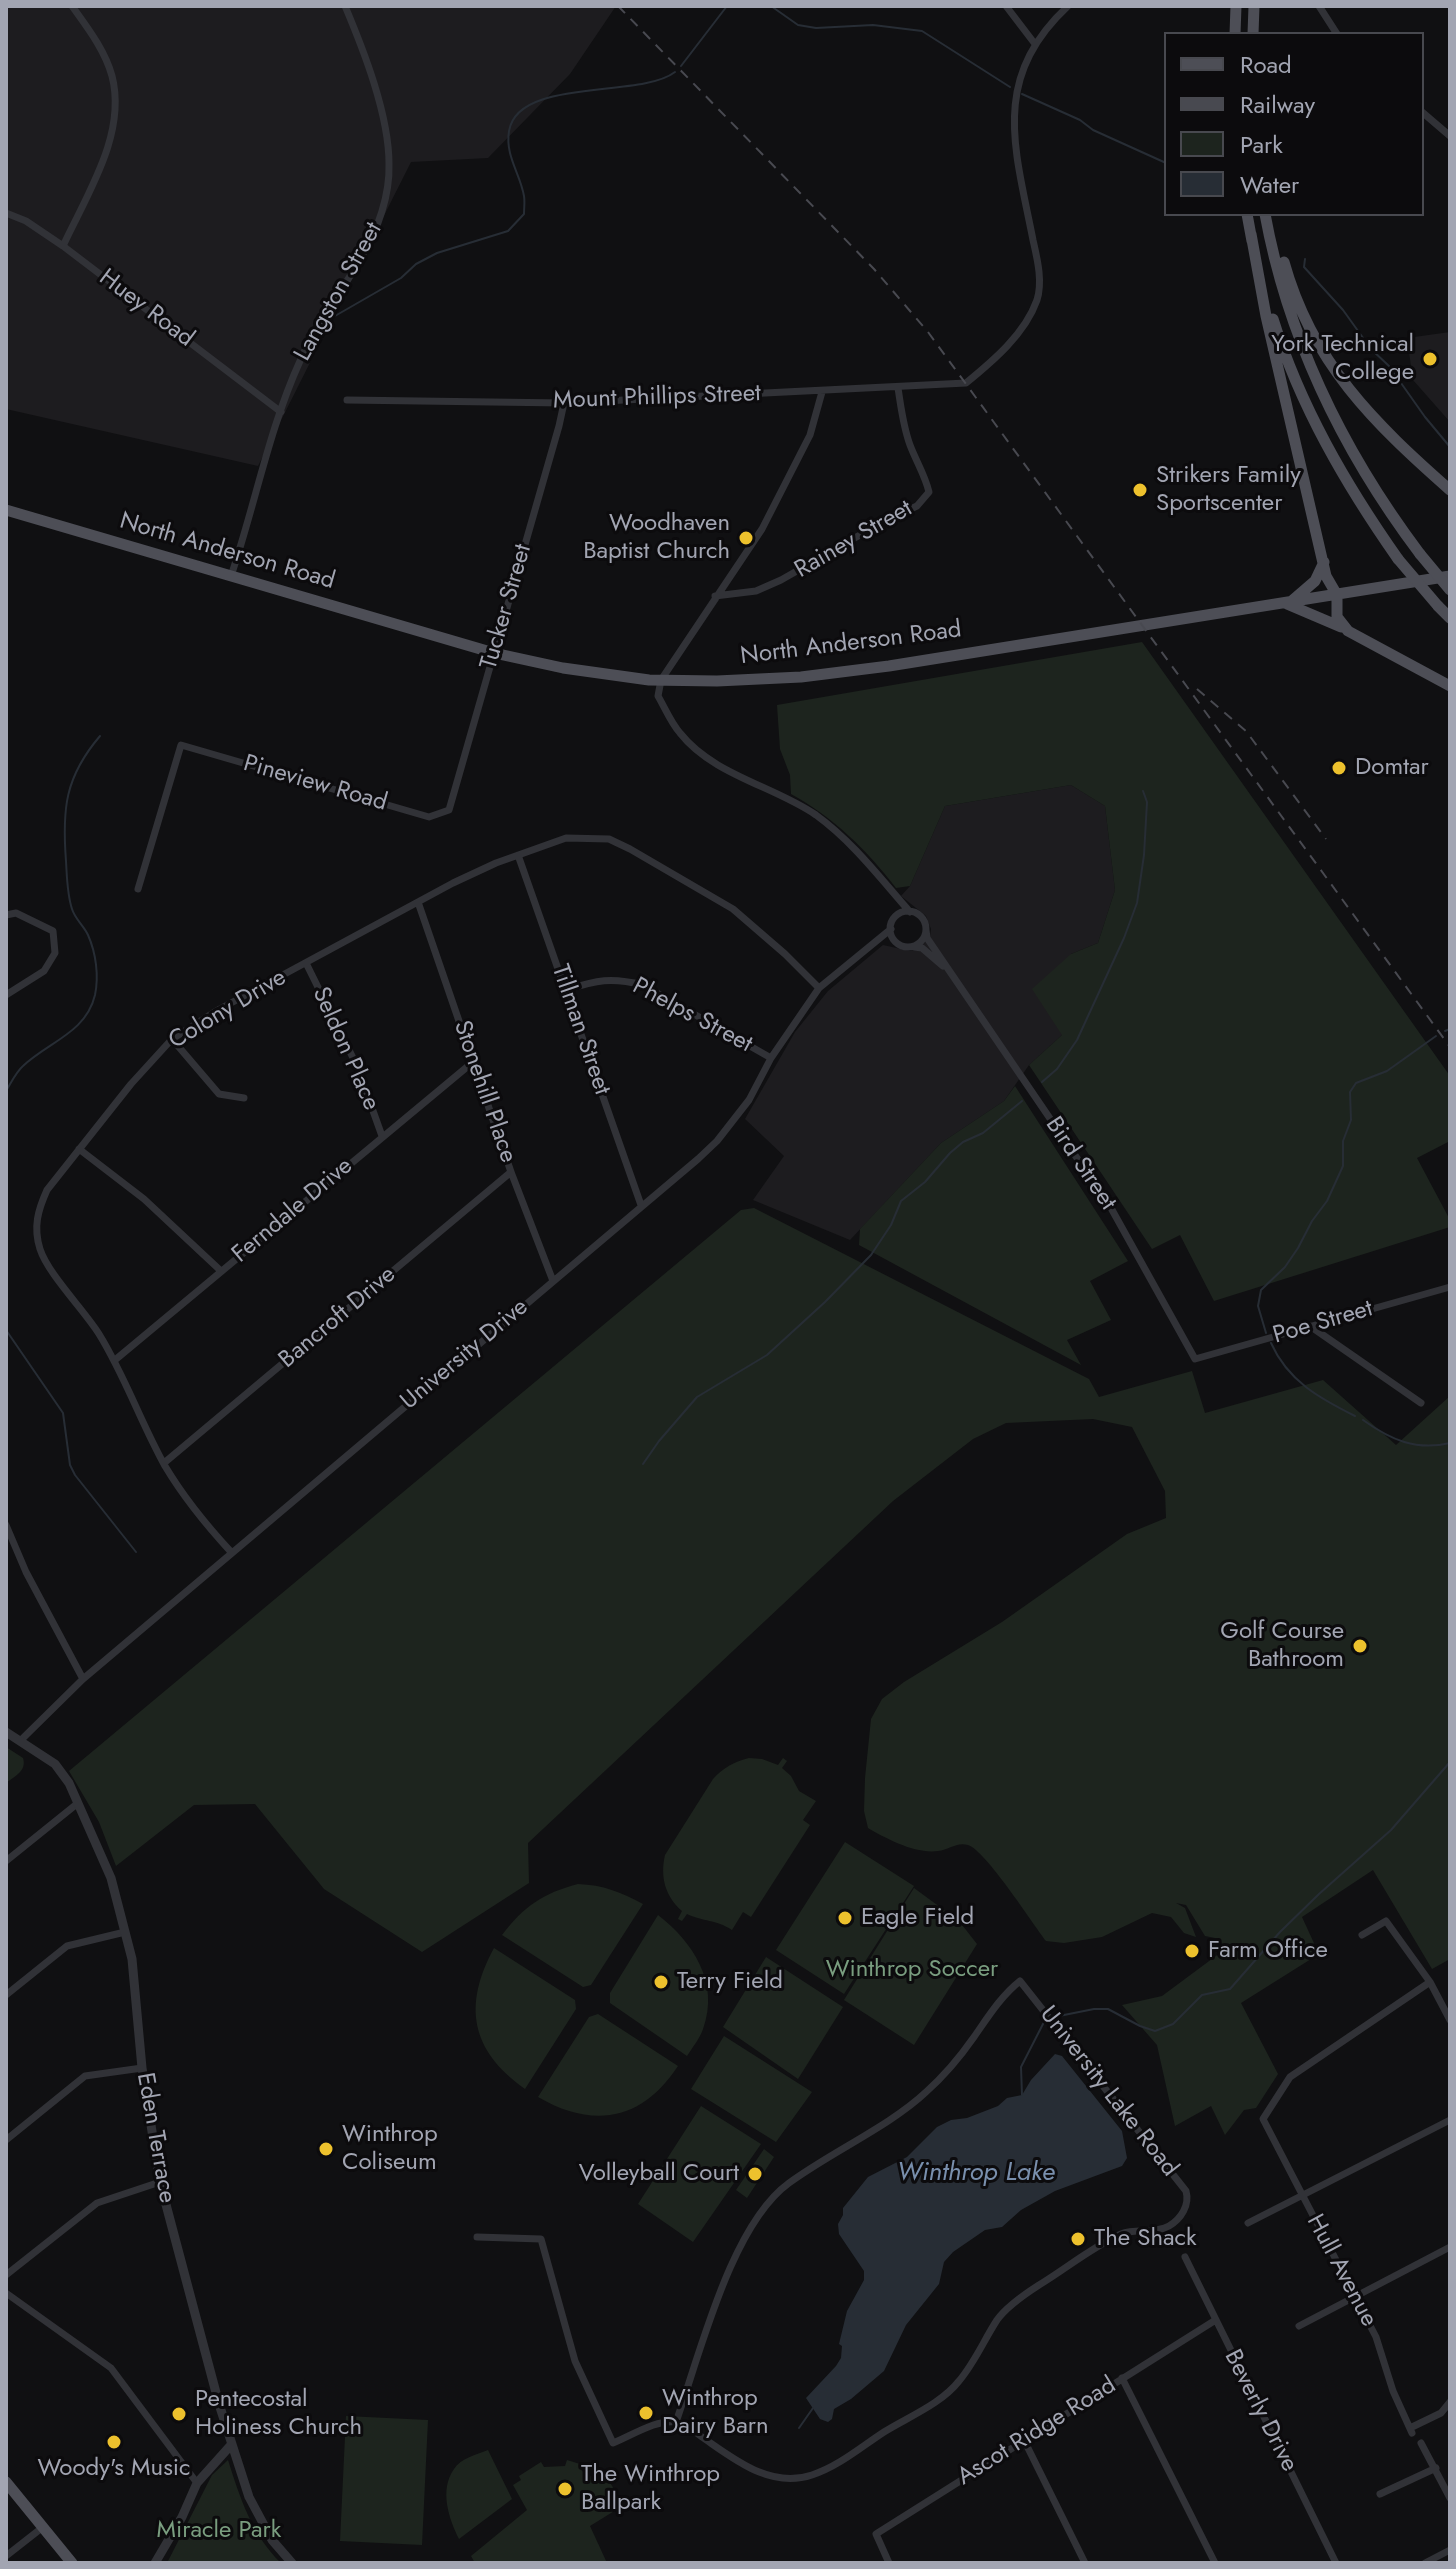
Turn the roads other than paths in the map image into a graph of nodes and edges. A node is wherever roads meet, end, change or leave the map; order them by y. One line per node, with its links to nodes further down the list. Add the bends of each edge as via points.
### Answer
1 (72, 6): 19 (street, via 112,73 116,99 104,156)
2 (345, 6): 24 (street, Langston Street, via 378,100 390,166 374,234 305,350)
3 (1006, 6): 11 (street)
4 (1068, 6): 11 (street)
5 (1236, 6): 8 (main road)
6 (1254, 6): 9 (main road)
7 (1319, 6): 10 (street)
8 (1235, 32)
9 (1253, 32)
10 (1336, 32)
11 (1035, 44): 20 (street, Mount Phillips Street, via 1016,94 1013,139 1039,270 1038,298 1010,342 966,383)
12 (1424, 114): 13 (street)
13 (1450, 136)
14 (6, 213): 19 (street, Huey Road)
15 (1247, 216): 18 (main road)
16 (1268, 216): 30 (main road, bridge, via 1282,284 1319,386 1369,482)
17 (1269, 216): 25 (main road, via 1300,311 1325,358 1367,413)
18 (1251, 234): 27 (main road); 34 (main road, bridge, via 1274,324 1314,422 1398,559)
19 (63, 246): 24 (street, Huey Road)
20 (898, 388): 21 (street, Mount Phillips Street); 32 (street, Rainey Street, via 911,448 929,492 917,506 781,580 756,591)
21 (822, 392): 23 (street, Mount Phillips Street); 32 (street, via 788,482)
22 (347, 400): 23 (street, Mount Phillips Street)
23 (564, 403): 36 (street, Tucker Street)
24 (281, 412): 28 (street, Langston Street)
25 (1450, 490)
26 (6, 510): 28 (main road, North Anderson Road)
27 (1324, 561): 31 (main road); 33 (main road, via 1309,588)
28 (231, 576): 36 (main road, North Anderson Road)
29 (1450, 576): 31 (main road, North Anderson Road)
30 (1450, 590)
31 (1337, 595): 33 (main road, North Anderson Road); 35 (main road, via 1337,617)
32 (715, 596): 37 (street)
33 (1287, 604): 35 (main road); 37 (main road, North Anderson Road, via 843,672)
34 (1450, 618)
35 (1348, 631): 38 (main road)
36 (494, 653): 37 (main road, North Anderson Road, via 605,675); 39 (street, Tucker Street)
37 (661, 680): 42 (street, Bird Street, via 658,696 680,733 710,759 833,828)
38 (1450, 686)
39 (449, 810): 41 (street, Pineview Road, via 429,817 181,745)
40 (518, 855): 43 (street, Colony Drive); 54 (street, Colony Drive, via 566,838 609,839 733,909); 55 (street, Tillman Street)
41 (138, 889)
42 (898, 899): 44 (street, Bird Street); 45 (street)
43 (418, 902): 52 (street, Colony Drive); 59 (street, Stonehill Place)
44 (910, 912): 45 (street); 48 (street, Bird Street, via 923,920)
45 (899, 914): 47 (street)
46 (6, 915): 56 (street, via 16,913 53,931 55,953 44,971)
47 (891, 929): 49 (street, University Drive); 50 (street)
48 (926, 930): 51 (street, via 920,943); 53 (street, Bird Street)
49 (876, 942): 50 (street); 54 (street, University Drive)
50 (896, 942): 51 (street, Bird Street)
51 (911, 947): 53 (street, Bird Street, via 922,948)
52 (306, 963): 57 (street, Colony Drive); 61 (street, Seldon Place, via 352,1055)
53 (954, 975): 69 (street, Bird Street, via 1111,1208)
54 (819, 988): 58 (street, University Drive)
55 (566, 990): 58 (street, Phelps Street, via 599,979 643,985); 64 (street, Tillman Street)
56 (6, 995)
57 (172, 1039): 60 (street, via 219,1094); 62 (street, Colony Drive)
58 (771, 1058): 64 (street, University Drive, via 749,1100 717,1141)
59 (473, 1062): 61 (street, Ferndale Drive); 63 (street, Stonehill Place)
60 (244, 1098)
61 (382, 1136): 65 (street, Ferndale Drive)
62 (79, 1149): 65 (street, via 144,1199); 70 (street, Colony Drive, via 47,1190 36,1232 41,1253)
63 (511, 1172): 66 (street, Stonehill Place); 72 (street, Bancroft Drive)
64 (641, 1205): 66 (street, University Drive)
65 (221, 1271): 70 (street, Ferndale Drive)
66 (553, 1281): 74 (street, University Drive)
67 (1450, 1287): 68 (street, Poe Street)
68 (1310, 1326): 69 (street, Poe Street); 71 (street)
69 (1195, 1359)
70 (115, 1360): 72 (street, Colony Drive)
71 (1421, 1403)
72 (164, 1463): 74 (street, Colony Drive, via 191,1506)
73 (6, 1525): 75 (street)
74 (232, 1553): 75 (street, University Drive)
75 (83, 1679): 77 (street, University Drive)
76 (6, 1732): 77 (street, Eden Terrace)
77 (20, 1741): 78 (street, Eden Terrace, via 55,1764)
78 (78, 1803): 79 (street); 80 (street, Eden Terrace, via 106,1863)
79 (6, 1861)
80 (125, 1932): 83 (street, via 67,1946); 85 (street, Eden Terrace)
81 (1362, 1935): 82 (street, via 1386,1921)
82 (1430, 1982): 84 (street); 89 (street, Hull Avenue, via 1290,2077 1263,2119)
83 (6, 1995)
84 (1450, 2020)
85 (142, 2068): 87 (street, via 85,2076); 88 (street, Eden Terrace)
86 (1450, 2120): 89 (street)
87 (6, 2140)
88 (160, 2182): 94 (street, via 97,2203); 104 (street, Eden Terrace)
89 (1302, 2195): 90 (street); 96 (street, Hull Avenue)
90 (1248, 2223)
91 (477, 2237): 101 (street, via 541,2239 575,2361 613,2443 654,2425)
92 (1450, 2247): 96 (street)
93 (1185, 2257): 97 (street, Beverly Drive)
94 (6, 2275)
95 (6, 2293): 107 (street, via 111,2368)
96 (1354, 2297): 98 (street); 100 (street, Hull Avenue, via 1376,2337 1411,2430)
97 (1214, 2321): 99 (street, Ascot Ridge Road); 119 (street, Beverly Drive)
98 (1299, 2326)
99 (1122, 2378): 102 (street, Ascot Ridge Road); 118 (street)
100 (1450, 2402)
101 (676, 2422): 101 (street, University Lake Road, via 771,2477 811,2475 957,2385 999,2318 1030,2291 1125,2232 1170,2225 1185,2210 1186,2191 1020,1981 924,2095 787,2184 765,2204 731,2267)
102 (1024, 2440): 116 (street, Ascot Ridge Road, via 876,2534); 117 (street)
103 (1421, 2443): 105 (street)
104 (231, 2445): 107 (street); 115 (street, Eden Terrace, via 259,2519)
105 (1436, 2468): 108 (street); 109 (street)
106 (6, 2482): 110 (main road)
107 (197, 2483): 114 (street)
108 (1380, 2494)
109 (1450, 2498)
110 (43, 2527): 112 (street); 113 (main road)
111 (1450, 2550): 120 (street)
112 (6, 2556)
113 (72, 2563)
114 (155, 2563)
115 (292, 2563)
116 (889, 2563)
117 (1085, 2563)
118 (1215, 2563)
119 (1336, 2563)
120 (1425, 2563)

